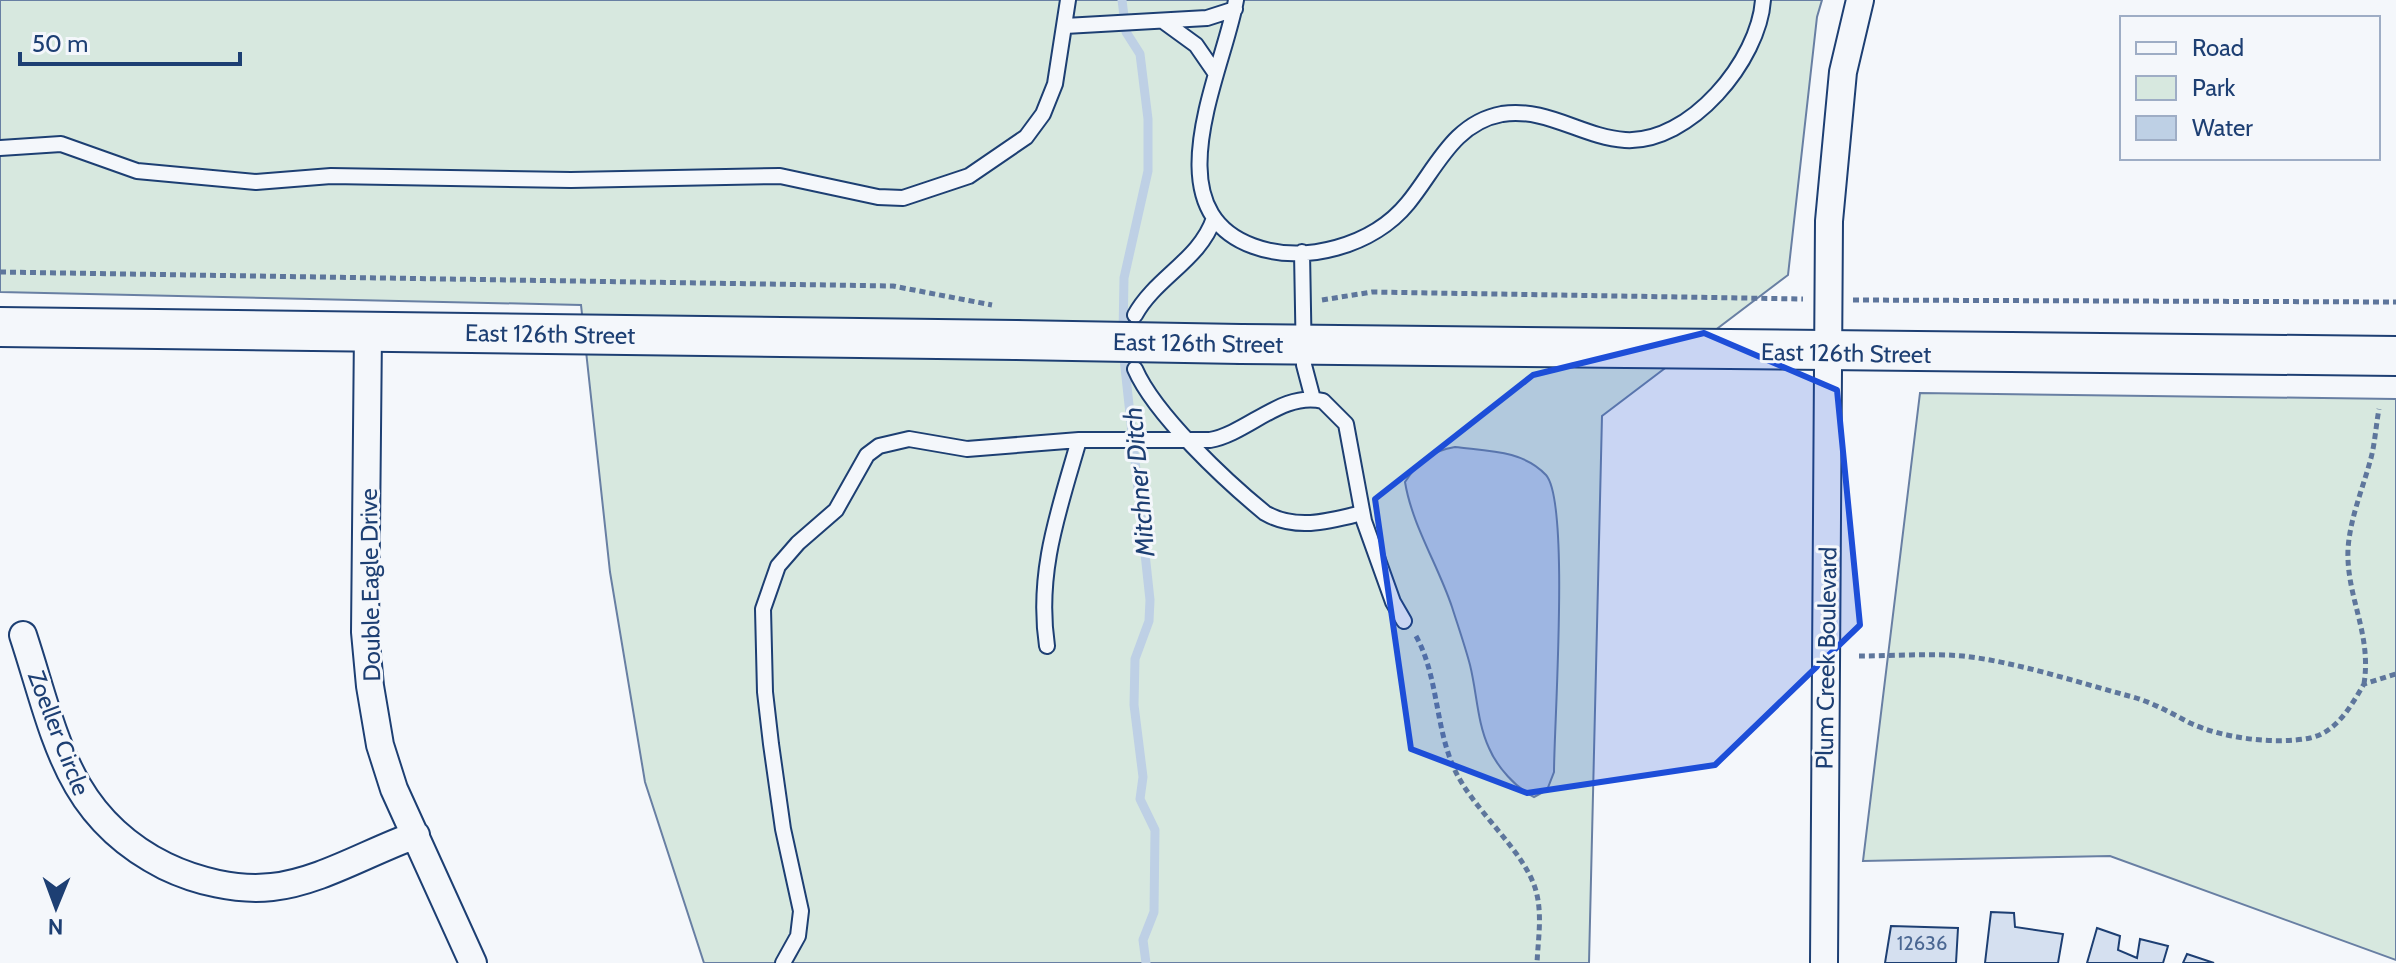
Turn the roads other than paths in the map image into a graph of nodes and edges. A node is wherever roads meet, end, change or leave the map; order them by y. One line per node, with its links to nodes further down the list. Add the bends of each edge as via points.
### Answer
1 (1068, 0): 6 (lane)
2 (1763, 0): 10 (lane, via 1758,30 1744,61 1698,109 1669,130 1628,140 1528,113 1482,119 1448,146 1407,204 1383,226 1350,243)
3 (1860, 0): 15 (street, Plum Creek Boulevard, via 1843,72 1829,221)
4 (1235, 4): 5 (lane, via 1207,18); 7 (lane)
5 (1162, 21): 6 (lane); 7 (lane, via 1196,45)
6 (1065, 26): 8 (lane, via 1055,84 1026,137 969,176 903,198 780,176 331,176 256,182 137,171 61,144)
7 (1216, 74): 9 (lane, via 1203,118 1200,163)
8 (0, 148)
9 (1214, 218): 10 (lane, via 1251,246); 11 (lane, via 1199,247 1150,293)
10 (1302, 252): 14 (lane)
11 (1135, 315)
12 (0, 327): 13 (street, East 126th Street)
13 (368, 331): 14 (street, East 126th Street, bridge, via 1008,324 1241,344); 25 (street, Double Eagle Drive, via 365,632 370,686 380,745)
14 (1304, 344): 15 (street, East 126th Street); 18 (lane, via 1306,384)
15 (1829, 353): 16 (street, East 126th Street); 28 (street, Plum Creek Boulevard)
16 (2396, 356)
17 (1135, 369): 20 (lane)
18 (1313, 399): 20 (lane, via 1295,401 1224,438); 21 (lane, via 1330,405 1346,424)
19 (1079, 440): 20 (lane); 24 (lane, via 1047,551); 27 (lane, via 967,449 909,439 879,446 857,469 836,510 778,566 763,609 765,692 783,829 801,911 798,936)
20 (1192, 442): 21 (lane, via 1278,520 1303,523)
21 (1362, 513): 22 (lane)
22 (1404, 621)
23 (23, 635): 25 (street, Zoeller Circle, via 67,768 89,808 142,855 181,874 222,885 272,887)
24 (1047, 646)
25 (416, 835): 26 (street, Double Eagle Drive)
26 (473, 963)
27 (783, 963)
28 (1824, 963)

